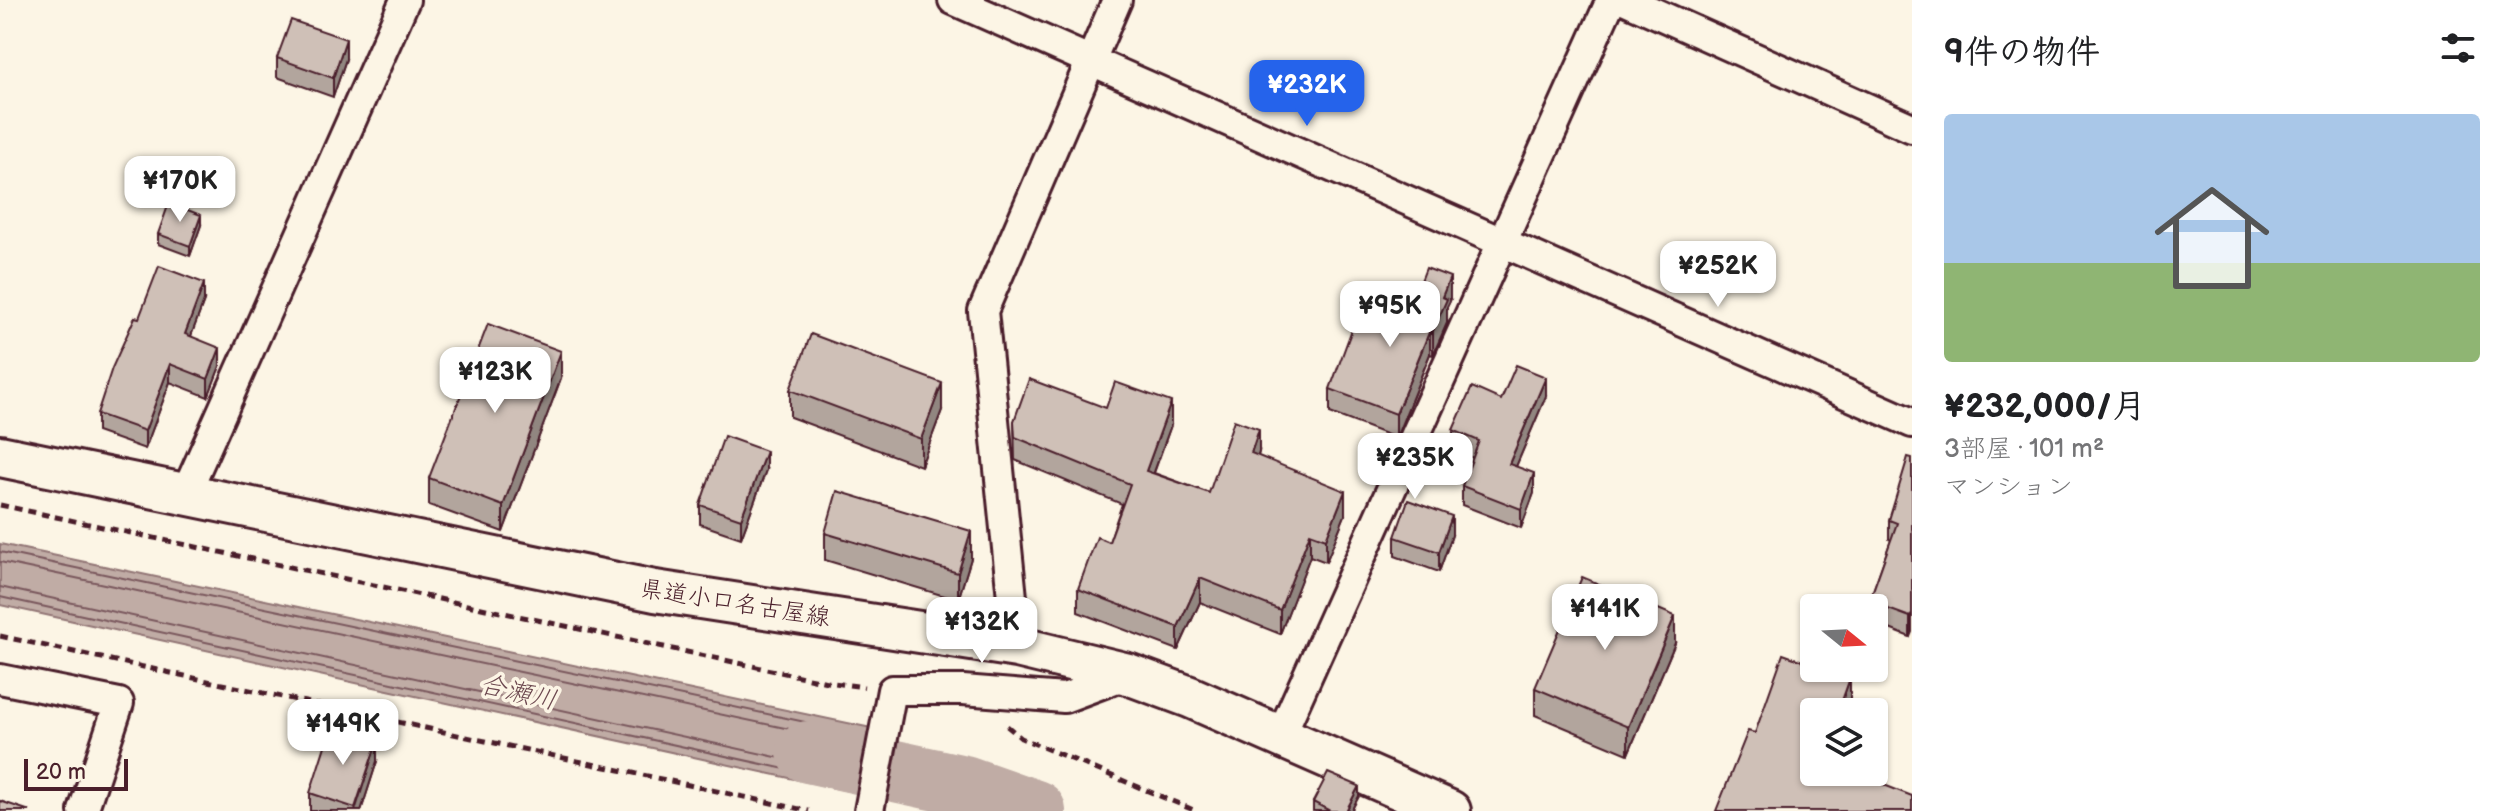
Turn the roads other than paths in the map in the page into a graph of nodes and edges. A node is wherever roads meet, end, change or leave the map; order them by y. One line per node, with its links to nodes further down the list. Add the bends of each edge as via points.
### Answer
1 (405, 0): 11 (street)
2 (953, 0): 6 (street)
3 (1117, 0): 6 (street)
4 (1611, 0): 8 (street)
5 (1626, 0): 7 (street)
6 (1090, 61): 8 (street); 12 (street, via 983,311)
7 (1912, 128)
8 (1502, 243): 9 (street); 15 (street)
9 (1912, 423)
10 (0, 456): 11 (main road, 県道小口名古屋線)
11 (185, 495): 12 (main road, 県道小口名古屋線, via 655,591)
12 (1017, 647): 13 (main road, 県道小口名古屋線)
13 (1128, 674): 15 (main road, 県道小口名古屋線); 17 (street, via 1064,698 963,690 892,696)
14 (0, 679): 16 (street, via 119,703)
15 (1280, 737): 18 (main road, 県道小口名古屋線)
16 (83, 811)
17 (869, 811)
18 (1450, 811)

